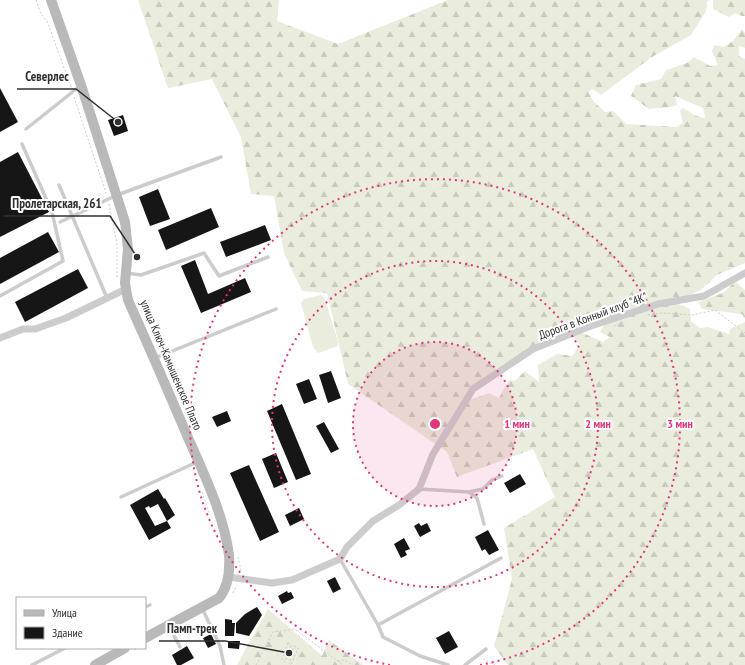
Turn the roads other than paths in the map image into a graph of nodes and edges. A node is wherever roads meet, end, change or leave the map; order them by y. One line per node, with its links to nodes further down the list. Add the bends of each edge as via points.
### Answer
1 (51, 0): 2 (main road, улица Ключ-Камышенское Плато)
2 (81, 85): 3 (lane); 7 (main road, улица Ключ-Камышенское Плато)
3 (26, 129)
4 (22, 144): 14 (lane, via 52,212 63,261)
5 (221, 157): 7 (lane)
6 (59, 185): 8 (lane)
7 (117, 195): 8 (lane); 11 (main road, улица Ключ-Камышенское Плато, via 127,238)
8 (72, 216): 9 (lane); 15 (lane)
9 (60, 222)
10 (268, 257): 11 (lane, via 219,276 204,253 141,275)
11 (125, 273): 13 (main road, улица Ключ-Камышенское Плато)
12 (745, 273): 21 (street, Дорога в Конный клуб "4К", via 704,296 658,304 588,327 533,349 473,389 433,454)
13 (126, 289): 15 (street); 18 (main road, улица Ключ-Камышенское Плато, via 128,300)
14 (0, 296)
15 (107, 298): 17 (street, via 66,318)
16 (276, 309): 18 (lane)
17 (0, 338)
18 (154, 359): 19 (main road, улица Ключ-Камышенское Плато)
19 (198, 462): 23 (lane); 27 (main road, улица Ключ-Камышенское Плато, via 225,535 229,557)
20 (502, 476): 22 (lane, via 492,480 483,489)
21 (419, 489): 22 (lane); 26 (street, via 373,521 347,547)
22 (469, 492): 24 (lane, via 477,498)
23 (121, 497)
24 (484, 524)
25 (501, 558): 32 (lane)
26 (340, 559): 27 (street, via 292,580 272,583); 32 (lane)
27 (228, 577): 30 (main road, улица Ключ-Камышенское Плато, via 226,588 219,598)
28 (150, 605): 29 (lane)
29 (146, 607)
30 (202, 608): 31 (main road, улица Ключ-Камышенское Плато); 40 (lane, via 220,646)
31 (168, 625): 33 (main road, улица Ключ-Камышенское Плато); 34 (lane)
32 (378, 625): 41 (lane, via 383,637 420,656)
33 (146, 637)
34 (180, 647)
35 (63, 649): 38 (lane)
36 (123, 649): 39 (main road)
37 (486, 649): 42 (lane)
38 (32, 665)
39 (94, 665)
40 (224, 665)
41 (448, 665)
42 (465, 665)

